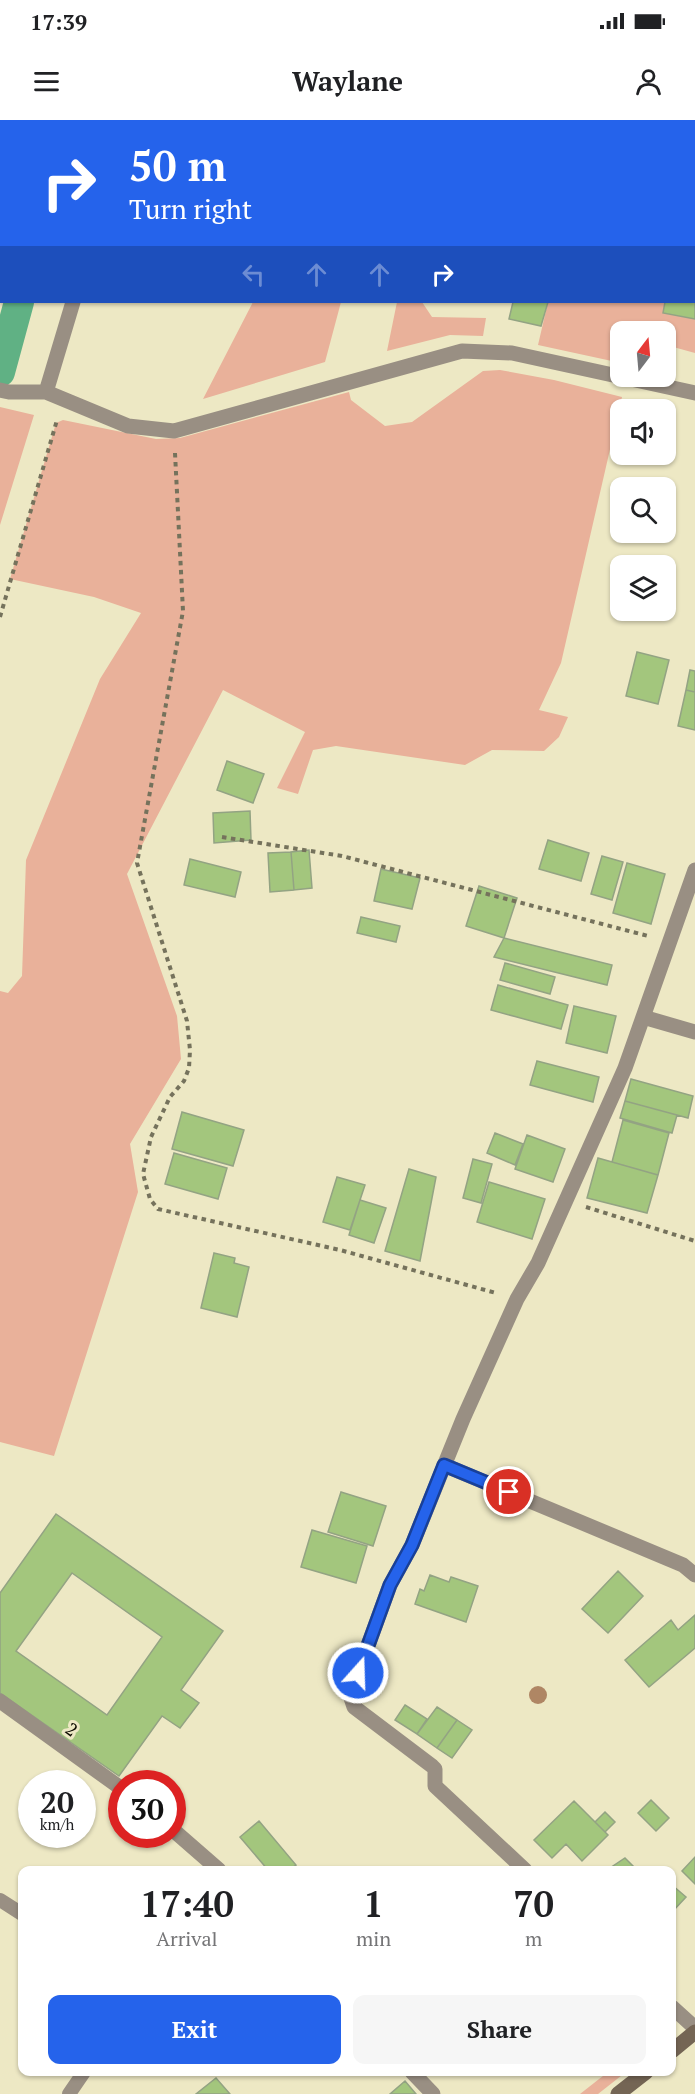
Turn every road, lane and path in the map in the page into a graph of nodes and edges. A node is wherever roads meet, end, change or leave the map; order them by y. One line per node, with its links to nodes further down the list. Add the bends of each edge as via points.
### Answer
1 (73, 303): 3 (street)
2 (5, 391): 3 (street)
3 (46, 392): 5 (street)
4 (695, 393): 6 (street, via 512,353 462,351)
5 (63, 399): 6 (street, via 129,426); 7 (path)
6 (174, 431): 15 (path, via 183,611 137,863 187,1021 190,1050 184,1081 170,1097 151,1137 143,1174 150,1199 158,1209 340,1250)
7 (0, 617)
8 (222, 837): 10 (path, via 342,856)
9 (695, 870): 10 (street)
10 (669, 942): 11 (street)
11 (643, 1017): 12 (street); 13 (street, via 625,1068)
12 (695, 1032)
13 (566, 1200): 14 (path); 15 (street)
14 (695, 1240)
15 (517, 1299): 16 (street)
16 (444, 1465): 17 (street, via 683,1565); 22 (street, via 412,1545 390,1585 350,1695 354,1707 435,1769 435,1786)
17 (695, 1575)
18 (0, 1701): 19 (street, 2)
19 (108, 1779)
20 (186, 1841): 21 (street)
21 (214, 1866)
22 (521, 1866)
23 (0, 1900): 24 (lane)
24 (18, 1911)
25 (676, 2011): 26 (street)
26 (695, 2030): 27 (main road)
27 (676, 2047)
28 (81, 2076): 31 (lane)
29 (416, 2076): 32 (street)
30 (641, 2076): 33 (main road)
31 (69, 2094)
32 (433, 2094)
33 (618, 2094)

